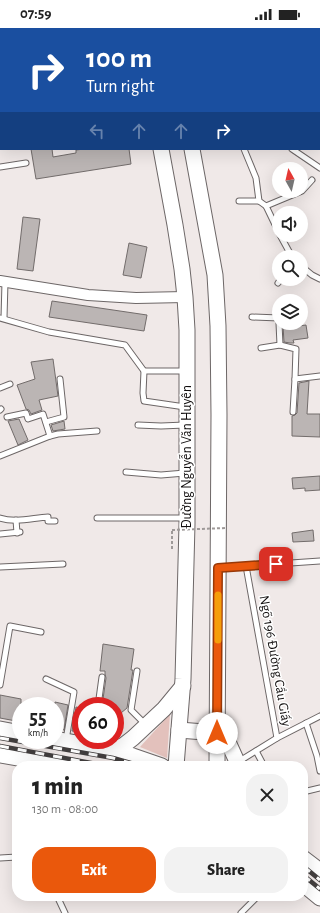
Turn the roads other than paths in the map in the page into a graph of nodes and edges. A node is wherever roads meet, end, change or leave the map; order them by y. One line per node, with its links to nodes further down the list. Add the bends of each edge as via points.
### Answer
1 (160, 150): 16 (main road, Đường Nguyễn Văn Huyên, via 175,225)
2 (192, 150): 51 (main road, via 216,289 219,415)
3 (244, 150): 10 (lane, via 256,178)
4 (293, 150): 7 (lane)
5 (26, 163): 6 (lane)
6 (0, 167)
7 (320, 168)
8 (312, 180): 11 (lane, via 302,191)
9 (240, 201): 10 (lane)
10 (259, 201): 11 (lane)
11 (266, 206): 12 (lane)
12 (272, 218)
13 (308, 272): 14 (lane)
14 (320, 279)
15 (3, 281): 16 (street, via 88,294 136,298); 18 (lane)
16 (185, 297): 23 (main road, Đường Nguyễn Văn Huyên)
17 (252, 317): 19 (lane)
18 (2, 318): 24 (lane, via 49,332 125,345)
19 (272, 318)
20 (280, 330): 21 (lane)
21 (280, 345): 22 (lane); 27 (lane, via 296,349)
22 (261, 348)
23 (187, 370): 24 (lane); 30 (main road, Đường Nguyễn Văn Huyên)
24 (144, 371): 30 (lane, via 144,400)
25 (320, 376): 27 (lane)
26 (60, 379): 33 (lane, via 64,417)
27 (295, 379): 31 (lane)
28 (10, 384): 29 (lane)
29 (0, 388)
30 (188, 407): 35 (main road, Đường Nguyễn Văn Huyên)
31 (293, 412)
32 (7, 417): 33 (lane, via 26,413 28,419 43,414)
33 (46, 422): 37 (lane)
34 (138, 425): 35 (lane)
35 (188, 425): 40 (main road, Đường Nguyễn Văn Huyên)
36 (97, 432): 37 (lane)
37 (50, 436): 38 (lane)
38 (0, 456)
39 (126, 472): 40 (lane, via 161,475)
40 (188, 473): 43 (main road, Đường Nguyễn Văn Huyên)
41 (0, 518): 44 (lane)
42 (97, 518): 43 (lane)
43 (188, 518): 57 (main road, Đường Nguyễn Văn Huyên)
44 (16, 520): 45 (lane, via 48,517 48,521); 46 (lane, via 19,533)
45 (55, 521)
46 (0, 534)
47 (320, 561): 49 (lane)
48 (63, 564): 50 (lane)
49 (246, 566): 51 (lane); 68 (lane, Ngõ 196 Đường Cầu Giấy)
50 (0, 567)
51 (218, 568): 60 (main road)
52 (42, 632): 56 (lane, via 10,626)
53 (137, 671): 62 (lane, via 131,710)
54 (102, 677): 58 (lane)
55 (46, 679): 63 (lane, via 74,692)
56 (0, 686)
57 (183, 686): 62 (main road, via 164,709); 65 (main road, Đường Nguyễn Văn Huyên)
58 (99, 697)
59 (320, 716): 61 (lane)
60 (217, 717): 67 (main road); 77 (main road)
61 (306, 723): 68 (lane); 80 (lane)
62 (146, 725): 70 (main road, via 124,745)
63 (64, 726)
64 (0, 729): 66 (main road)
65 (179, 730): 67 (main road); 75 (main road, Đường Nguyễn Văn Huyên)
66 (12, 731)
67 (217, 733): 76 (main road)
68 (277, 738): 71 (lane, Ngõ 196 Đường Cầu Giấy)
69 (111, 749): 70 (main road)
70 (114, 750): 74 (main road)
71 (256, 751): 78 (lane, Ngõ 196 Đường Cầu Giấy); 79 (lane)
72 (0, 755): 73 (main road)
73 (35, 761)
74 (148, 761)
75 (176, 761)
76 (217, 761)
77 (237, 761)
78 (242, 761)
79 (261, 761)
80 (320, 771)
81 (320, 788): 82 (lane)
82 (308, 791)
83 (12, 857): 84 (lane)
84 (0, 858)
85 (308, 862): 86 (main road)
86 (320, 871)
87 (308, 888): 88 (main road)
88 (320, 898)
89 (60, 901): 91 (lane)
90 (253, 901): 92 (lane)
91 (66, 913)
92 (241, 913)

